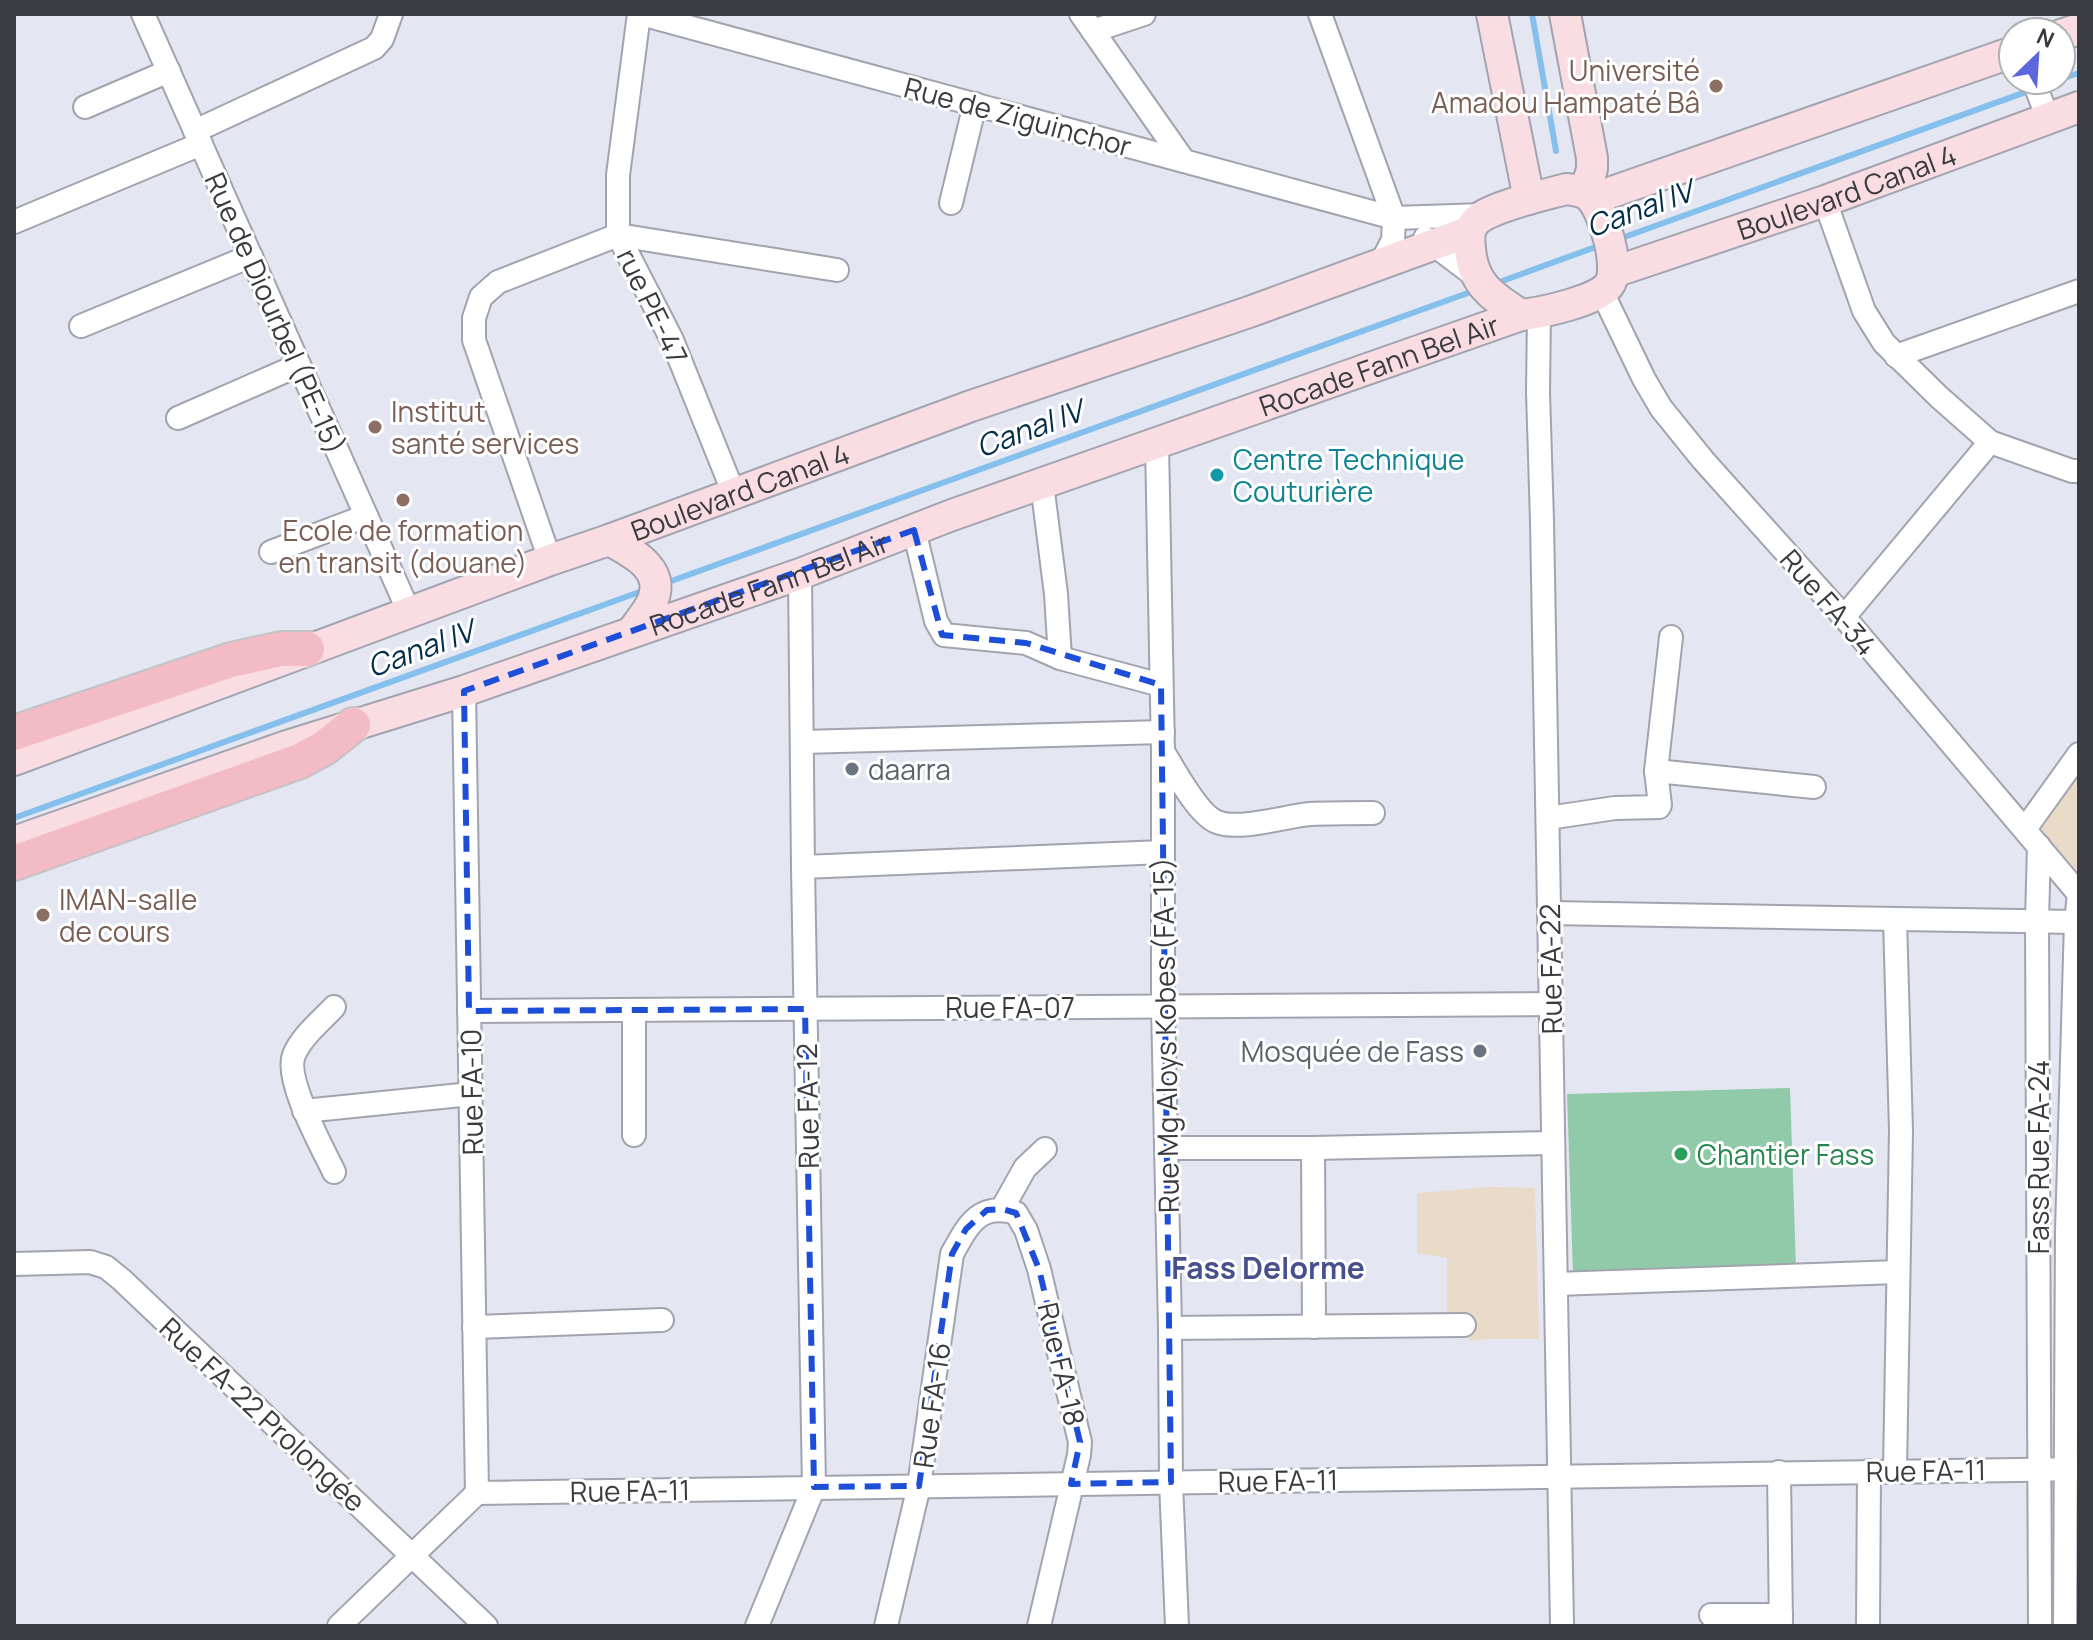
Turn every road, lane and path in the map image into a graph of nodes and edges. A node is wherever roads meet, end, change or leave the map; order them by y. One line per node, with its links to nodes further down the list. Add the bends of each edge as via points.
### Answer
1 (143, 14): 10 (street, Rue de Diourbel (PE-15))
2 (391, 14): 16 (street, via 374,48)
3 (640, 14): 12 (street, Rue de Ziguinchor); 25 (street, rue PE-47, via 618,175)
4 (1144, 14): 8 (street)
5 (1320, 14): 22 (street)
6 (1492, 14): 19 (main road)
7 (1565, 14): 18 (main road, via 1592,158)
8 (1087, 23): 17 (street)
9 (1997, 57): 18 (main road)
10 (169, 71): 13 (street); 16 (street, Rue de Diourbel (PE-15))
11 (2039, 96): 15 (street)
12 (975, 104): 17 (street, Rue de Ziguinchor); 21 (street)
13 (85, 107)
14 (2079, 107): 15 (main road, Boulevard Canal 4)
15 (2048, 118): 20 (main road, Boulevard Canal 4)
16 (198, 137): 23 (street); 27 (street, Rue de Diourbel (PE-15))
17 (1184, 161): 22 (street, Rue de Ziguinchor)
18 (1589, 196): 19 (main road, via 1566,189); 31 (main road, via 1608,236)
19 (1529, 199): 24 (main road)
20 (1825, 201): 31 (main road, Boulevard Canal 4); 35 (street, via 1864,311)
21 (951, 203)
22 (1394, 218): 24 (street); 26 (street); 28 (street, via 1393,240)
23 (14, 222)
24 (1476, 224): 26 (main road, Boulevard Canal 4); 30 (main road, via 1471,261)
25 (618, 235): 29 (street); 42 (street, rue PE-47, via 672,340); 47 (street, via 498,282 481,297 474,318 474,340)
26 (1435, 245): 28 (main road, Boulevard Canal 4); 30 (street)
27 (251, 256): 34 (street); 36 (street, Rue de Diourbel (PE-15))
28 (1380, 265): 42 (main road, Boulevard Canal 4)
29 (837, 270)
30 (1475, 276): 33 (main road, via 1487,290)
31 (1608, 282): 33 (main road, via 1578,302); 50 (street, Rue FA-34, via 1630,351 1661,408)
32 (2079, 291): 35 (street)
33 (1530, 314): 39 (main road, Rocade Fann Bel Air); 66 (street, Rue FA-22, via 1538,392)
34 (81, 326)
35 (1896, 356): 38 (street)
36 (299, 365): 37 (street); 43 (street, Rue de Diourbel (PE-15))
37 (178, 418)
38 (1990, 442): 40 (street); 50 (street)
39 (1157, 444): 41 (main road, Rocade Fann Bel Air); 55 (street, Rue Mg Aloys Kobes (FA-15))
40 (2078, 471)
41 (1042, 484): 44 (main road, Rocade Fann Bel Air); 54 (street)
42 (734, 494): 45 (main road, Boulevard Canal 4)
43 (366, 516): 46 (street); 49 (street, Rue de Diourbel (PE-15))
44 (914, 530): 48 (main road, Rocade Fann Bel Air); 54 (street, via 944,635 1026,643)
45 (609, 540): 47 (main road, Boulevard Canal 4); 51 (main road, via 653,573 654,598)
46 (271, 552)
47 (550, 560): 49 (main road, Boulevard Canal 4)
48 (800, 574): 51 (main road, Rocade Fann Bel Air); 59 (street, Rue FA-12)
49 (409, 612): 53 (main road, Boulevard Canal 4)
50 (1844, 617): 67 (street, Rue FA-34)
51 (632, 632): 56 (main road, Rocade Fann Bel Air)
52 (1671, 637): 63 (street)
53 (307, 649): 58 (main road, via 231,660); 62 (main road, Boulevard Canal 4)
54 (1060, 658): 55 (street)
55 (1161, 685): 60 (street, Rue Mg Aloys Kobes (FA-15))
56 (464, 691): 57 (main road, Rocade Fann Bel Air); 82 (street, Rue FA-10)
57 (353, 725): 68 (main road, Rocade Fann Bel Air); 70 (main road, via 300,761)
58 (14, 733)
59 (803, 742): 60 (street); 71 (street, Rue FA-12)
60 (1163, 742): 65 (street, via 1189,795 1217,823); 69 (street, Rue Mg Aloys Kobes (FA-15))
61 (2079, 754): 67 (street)
62 (14, 760)
63 (1656, 771): 64 (street); 66 (street, via 1659,807)
64 (1814, 787)
65 (1373, 813)
66 (1548, 818): 73 (street, Rue FA-22)
67 (2032, 838): 72 (street, Rue FA-34); 75 (street, Fass Rue FA-24)
68 (14, 842)
69 (1163, 852): 71 (street); 78 (street, Rue Mg Aloys Kobes (FA-15))
70 (14, 863)
71 (803, 867): 80 (street, Rue FA-12)
72 (2079, 894): 76 (street)
73 (1549, 913): 74 (street); 77 (street, Rue FA-22)
74 (1895, 919): 75 (street); 94 (street, via 1901,1131)
75 (2037, 921): 76 (street); 101 (street, Fass Rue FA-24)
76 (2076, 922): 92 (street)
77 (1551, 1004): 78 (street, Rue FA-07); 86 (street, Rue FA-22)
78 (1163, 1006): 80 (street, Rue FA-07); 87 (street, Rue Mg Aloys Kobes (FA-15))
79 (334, 1007): 84 (street, via 292,1058)
80 (805, 1009): 81 (street, Rue FA-07); 110 (street, Rue FA-12)
81 (634, 1010): 82 (street, Rue FA-07); 85 (street)
82 (469, 1011): 83 (street, Rue FA-10)
83 (471, 1094): 84 (street); 98 (street, Rue FA-10)
84 (304, 1111): 90 (street)
85 (634, 1135)
86 (1553, 1143): 88 (street); 95 (street, Rue FA-22)
87 (1166, 1148): 88 (street); 100 (street, Rue Mg Aloys Kobes (FA-15))
88 (1313, 1148): 99 (street)
89 (1045, 1149): 91 (street, via 1025,1168)
90 (334, 1172)
91 (1002, 1209): 108 (street, Rue FA-18, via 1016,1213 1039,1269 1080,1442); 109 (street, Rue FA-16, via 987,1210 966,1229 952,1254)
92 (2073, 1231): 102 (street)
93 (14, 1264): 112 (street, Rue FA-22 Prolongée, via 90,1262 106,1267)
94 (1898, 1272): 95 (street); 103 (street)
95 (1556, 1284): 106 (street, Rue FA-22)
96 (662, 1320): 98 (street)
97 (1464, 1325): 99 (street)
98 (474, 1327): 111 (street, Rue FA-10)
99 (1314, 1327): 100 (street)
100 (1170, 1328): 107 (street, Rue Mg Aloys Kobes (FA-15))
101 (2041, 1468): 102 (street, Rue FA-11); 103 (street, Rue FA-11); 123 (street, Fass Rue FA-24)
102 (2073, 1469): 124 (street)
103 (1895, 1470): 104 (street, Rue FA-11)
104 (1869, 1471): 105 (street, Rue FA-11); 122 (street)
105 (1779, 1472): 106 (street, Rue FA-11); 114 (street)
106 (1559, 1476): 107 (street, Rue FA-11); 121 (street, Rue FA-22)
107 (1171, 1482): 108 (street, Rue FA-11); 120 (street, Rue Mg Aloys Kobes (FA-15))
108 (1071, 1484): 109 (street, Rue FA-11); 119 (street, Rue FA-18)
109 (919, 1486): 110 (street, Rue FA-11); 118 (street, Rue FA-16)
110 (814, 1487): 111 (street, Rue FA-11); 117 (street, Rue FA-12)
111 (477, 1493): 112 (street)
112 (411, 1554): 115 (street); 116 (street, Rue FA-22 Prolongée)
113 (1711, 1615): 114 (street)
114 (1781, 1620)
115 (339, 1626)
116 (486, 1626)
117 (757, 1626)
118 (886, 1626)
119 (1039, 1626)
120 (1177, 1626)
121 (1562, 1626)
122 (1868, 1626)
123 (2040, 1626)
124 (2065, 1626)

